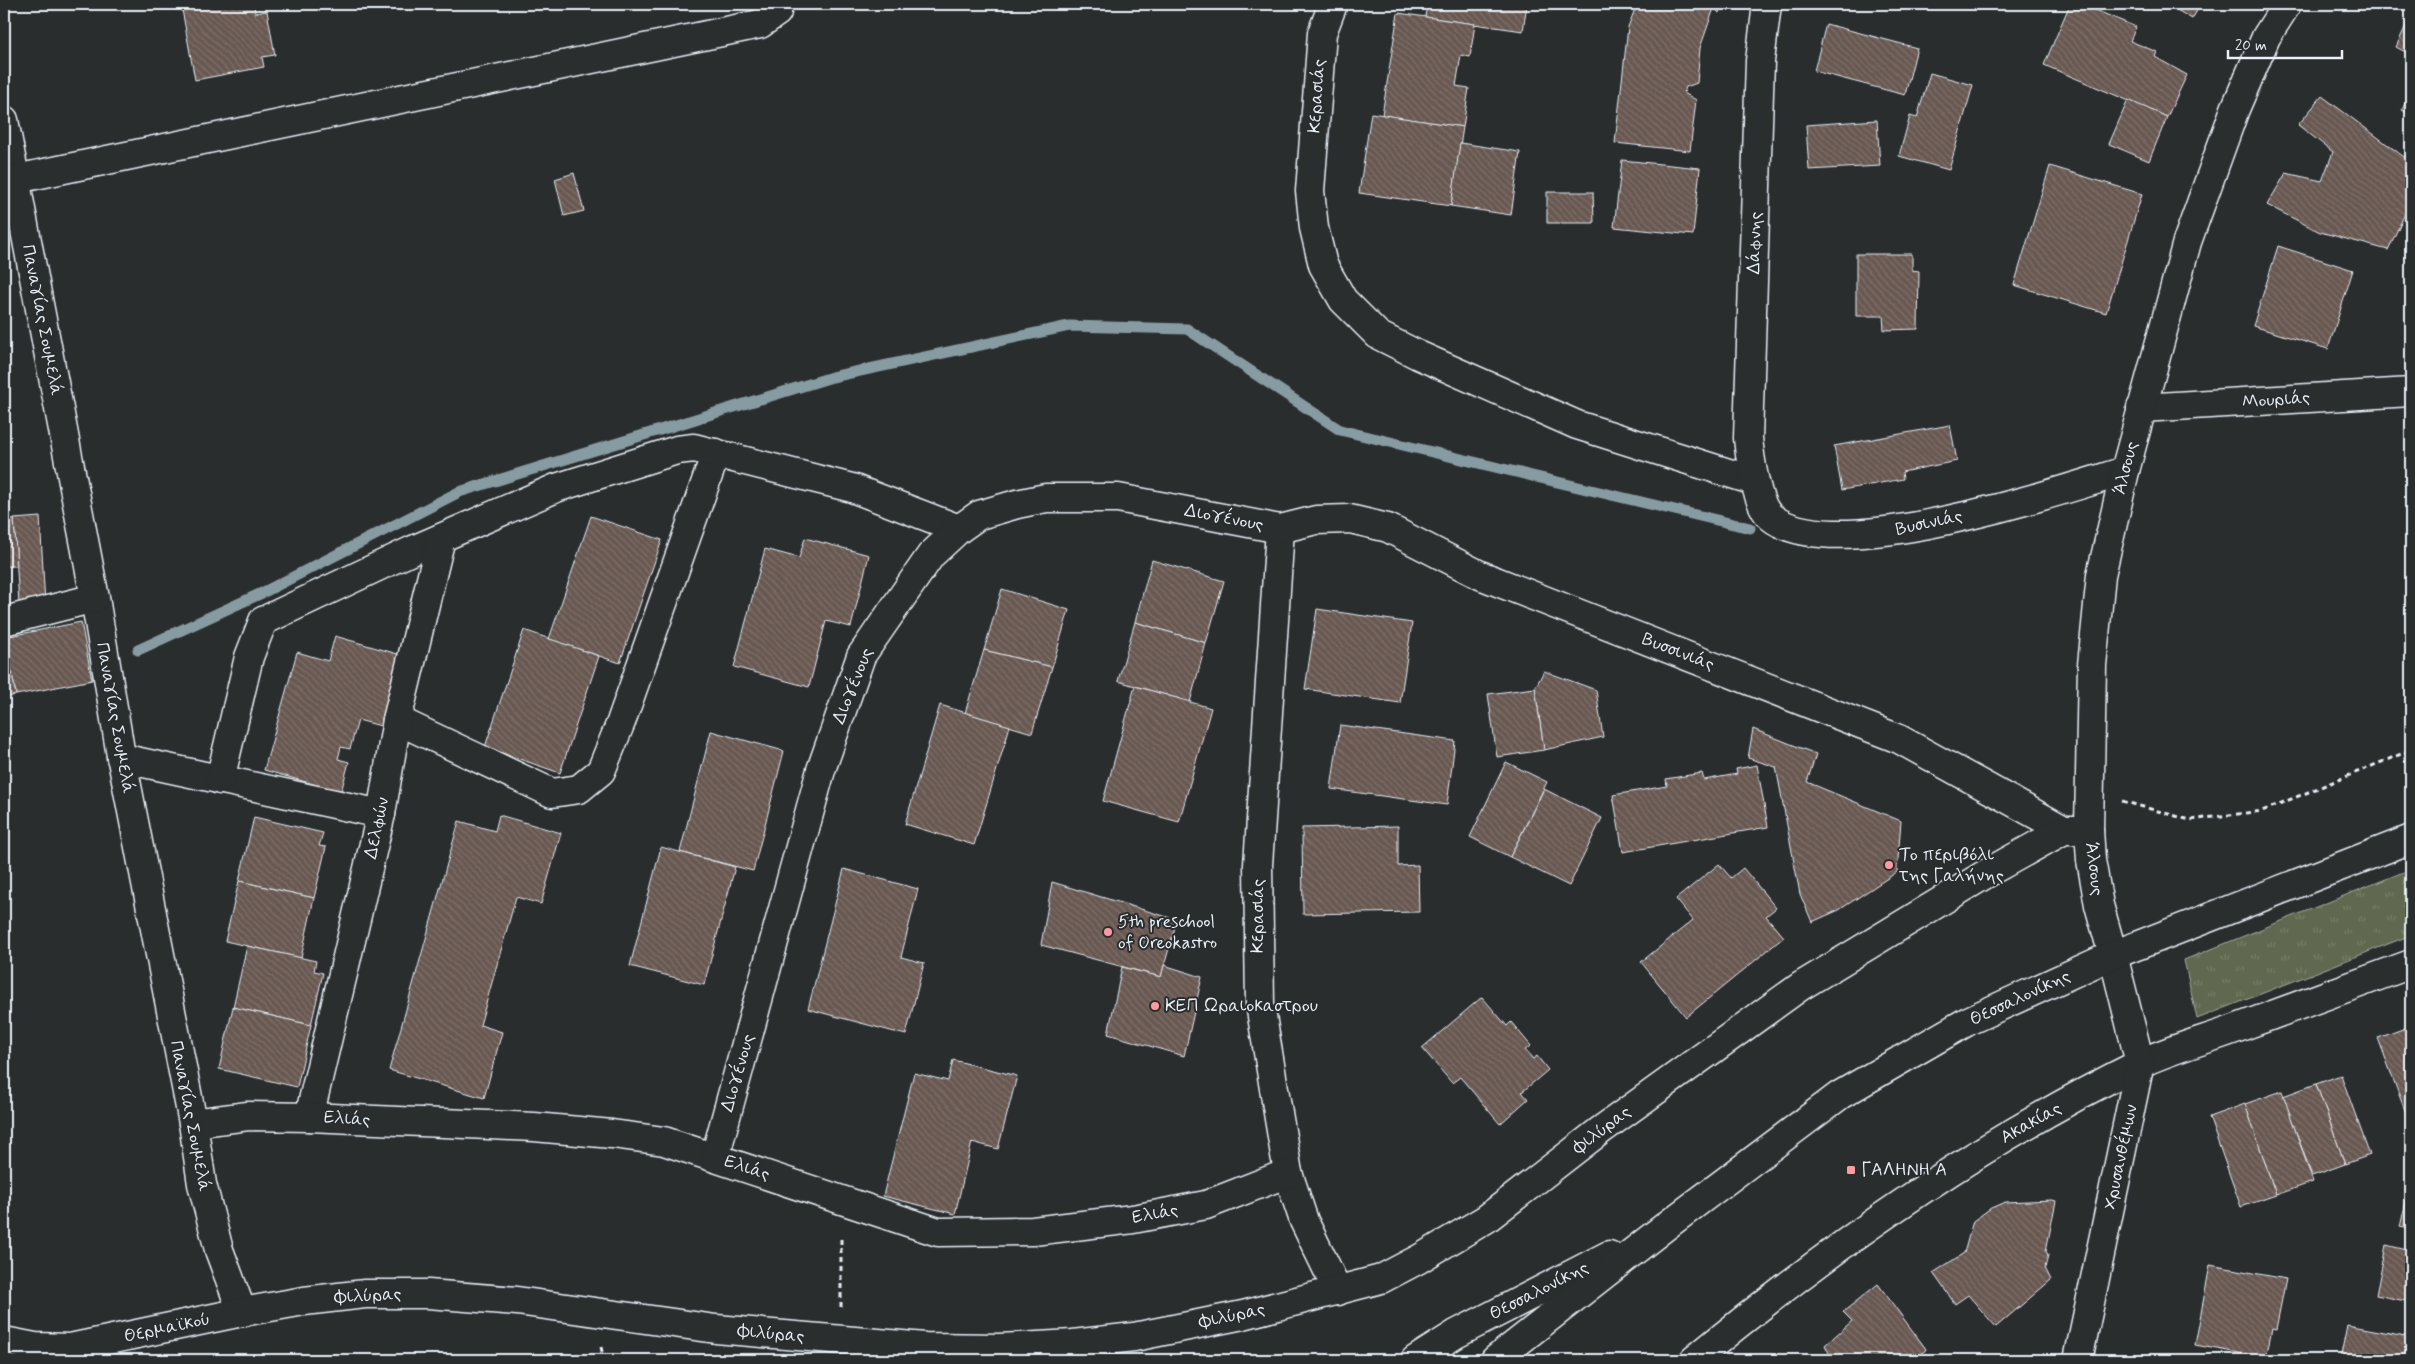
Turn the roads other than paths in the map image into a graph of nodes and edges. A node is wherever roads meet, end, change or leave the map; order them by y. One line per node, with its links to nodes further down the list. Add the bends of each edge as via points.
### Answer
1 (778, 4): 6 (street, via 777,12 760,24)
2 (1334, 4): 11 (street, Κερασιάς, via 1322,33 1310,191 1322,265 1343,300 1378,335 1576,425)
3 (1767, 4): 11 (street, Δάφνης, via 1760,61 1748,438)
4 (2287, 4): 8 (street, Άλσους, via 2266,37 2235,109 2187,242)
5 (4, 120): 6 (street, Παναγίας Σουμελά)
6 (16, 179): 15 (street, Παναγίας Σουμελά)
7 (2411, 392): 8 (street, Μουριάς)
8 (2141, 408): 10 (street, Άλσους)
9 (716, 453): 12 (street, via 852,488); 14 (street, via 694,448 676,450 556,488); 17 (street, via 601,771 579,789 552,793)
10 (2125, 471): 11 (street, Βυσινιάς, via 2008,506 1894,531 1837,536 1801,532 1784,526 1769,516); 21 (street, Άλσους, via 2101,575 2092,665 2090,792)
11 (1754, 482)
12 (959, 529): 13 (street, Διογένους, via 979,515 1046,498 1118,498); 28 (street, Διογένους, via 931,555 861,656 821,770)
13 (1280, 529): 21 (street, Βυσσινιάς, via 1316,520 1350,518 1388,528 1480,575 1899,739); 29 (street, Κερασιάς, via 1258,865 1258,950 1260,1004)
14 (441, 538): 17 (street, Δελφών); 19 (street, via 263,621 249,657)
15 (95, 598): 16 (street); 18 (street, Παναγίας Σουμελά)
16 (4, 621)
17 (397, 720): 20 (street, Δελφών)
18 (121, 758): 19 (street); 27 (street, Παναγίας Σουμελά)
19 (220, 780): 20 (street)
20 (381, 814): 26 (street, Δελφών)
21 (2077, 830): 23 (street, Άλσους, via 2091,860); 31 (street, Φιλύρας, via 1994,868 1802,986 1601,1130 1486,1219 1381,1279)
22 (2411, 840): 23 (street, Θεσσαλονίκης)
23 (2113, 955): 25 (street, Χρυσανθέμων); 30 (street, Θεσσαλονίκης, via 1968,1021 1840,1095)
24 (2411, 964): 25 (street, Ακακίας)
25 (2140, 1063): 36 (street, Ακακίας, via 2023,1126 1958,1166 1772,1297); 37 (street, Χρυσανθέμων)
26 (309, 1117): 27 (street, Ελιάς, via 248,1116); 28 (street, Ελιάς, via 534,1127 612,1134 664,1141)
27 (193, 1123): 32 (street, Παναγίας Σουμελά, via 202,1184 219,1250)
28 (715, 1157): 29 (street, Ελιάς, via 938,1232 1033,1231 1133,1219 1206,1205)
29 (1288, 1173): 31 (street, Κερασιάς, via 1304,1221)
30 (1666, 1226): 34 (street, Θεσσαλονίκης, via 1456,1334); 35 (street, Θεσσαλονίκης)
31 (1338, 1291): 32 (street, Φιλύρας, via 1243,1315 1143,1335 1073,1344 999,1348 924,1347 716,1329 517,1301 428,1294 365,1294)
32 (242, 1312): 33 (street, Θερμαϊκού, via 70,1348 35,1347)
33 (4, 1341)
34 (1415, 1360)
35 (1495, 1360)
36 (1694, 1360)
37 (2078, 1360)

